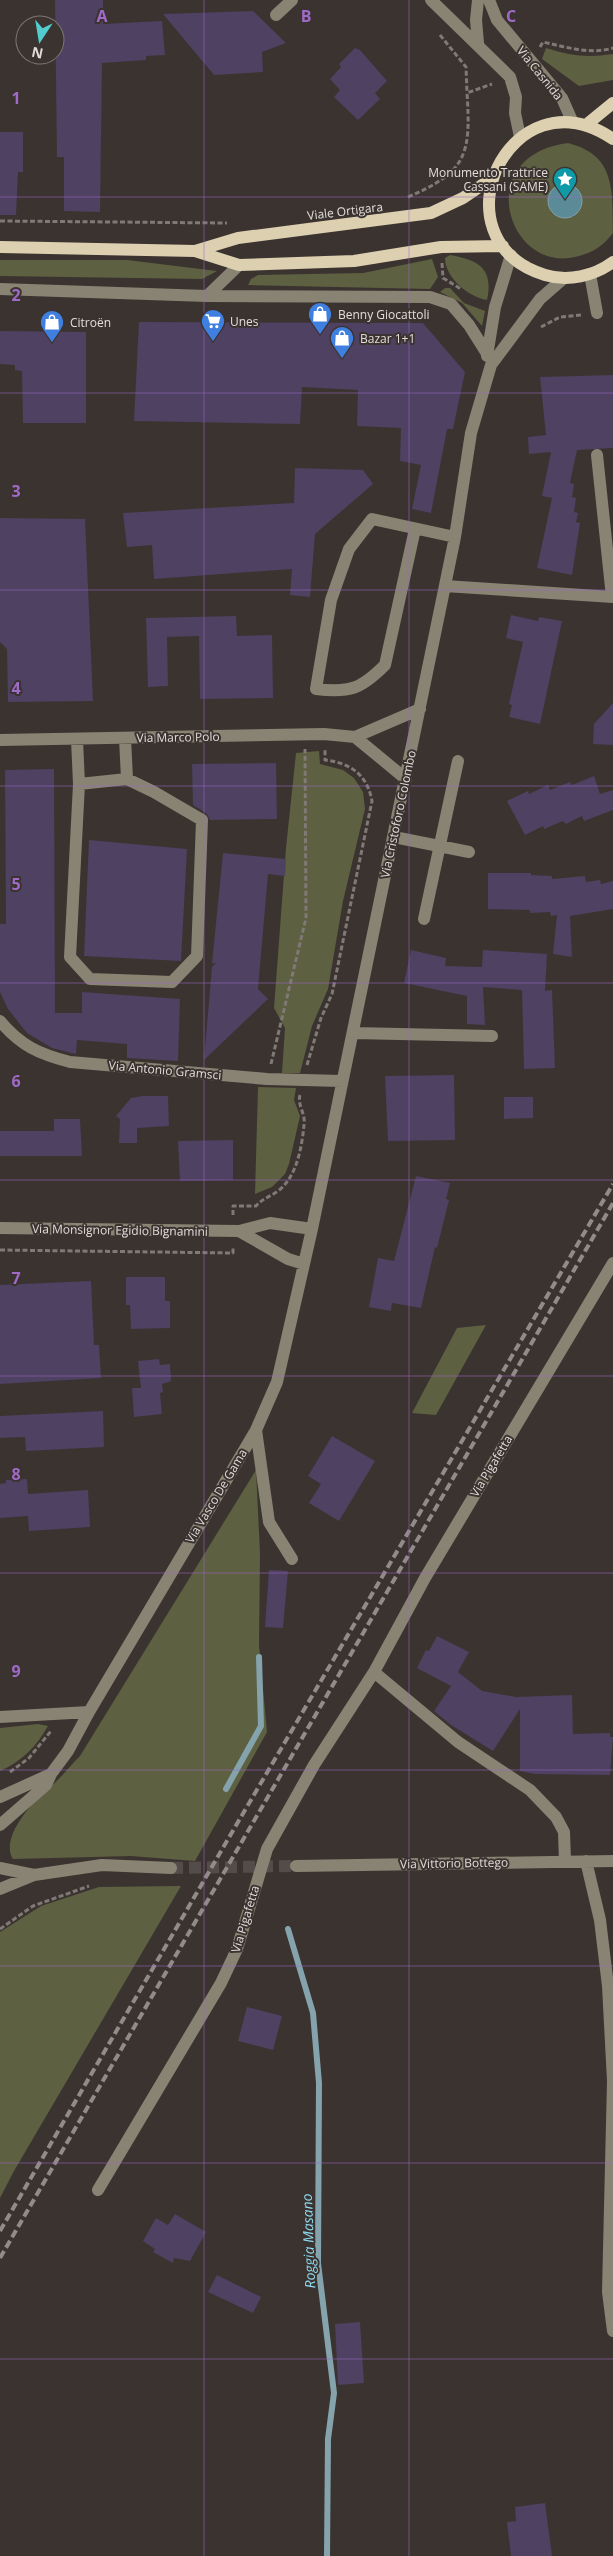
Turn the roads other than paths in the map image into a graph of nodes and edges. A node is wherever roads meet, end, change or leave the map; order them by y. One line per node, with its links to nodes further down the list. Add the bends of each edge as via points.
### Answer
1 (292, 0): 5 (street)
2 (431, 0): 6 (street)
3 (478, 0): 6 (street)
4 (489, 0): 8 (street, Via Casnida, via 497,20 562,98)
5 (276, 15)
6 (478, 43): 10 (street, via 510,77 516,97 515,113)
7 (613, 103): 9 (main road)
8 (573, 123): 9 (main road); 10 (main road, via 546,125)
9 (586, 126): 11 (main road)
10 (520, 137): 12 (main road, via 498,163)
11 (613, 139)
12 (491, 179): 14 (main road, via 489,210 492,225); 15 (main road, Viale Ortigara, via 463,198 431,213 238,238)
13 (0, 247): 15 (main road, Viale Ortigara)
14 (507, 250): 17 (main road, Viale Ortigara, via 441,247 354,261); 19 (main road, via 535,272); 23 (street)
15 (195, 251): 17 (main road, Viale Ortigara)
16 (613, 262): 18 (main road)
17 (239, 265): 21 (street)
18 (590, 274): 19 (main road); 22 (street)
19 (564, 278): 24 (street, Via Cristoforo Colombo, via 540,300)
20 (0, 289): 21 (street)
21 (207, 296): 23 (street, via 430,297 451,304 470,325)
22 (597, 313)
23 (486, 352): 24 (street)
24 (491, 365): 27 (street, Via Cristoforo Colombo, via 471,433)
25 (597, 455): 29 (street)
26 (415, 529): 26 (street, via 372,519 349,549 331,600 316,689 342,692 369,681 385,665); 27 (street)
27 (455, 536): 28 (street, Via Cristoforo Colombo)
28 (445, 586): 29 (street); 30 (street, Via Cristoforo Colombo)
29 (613, 598)
30 (420, 709): 32 (street); 37 (street, Via Cristoforo Colombo)
31 (125, 738): 32 (street, Via Marco Polo, via 324,734); 34 (street, Via Marco Polo); 36 (street)
32 (355, 738): 37 (street)
33 (0, 740): 34 (street, Via Marco Polo)
34 (77, 740): 38 (street)
35 (458, 761): 40 (street)
36 (126, 779): 38 (street); 38 (street, via 202,820 197,956 172,982 90,979 70,956)
37 (406, 779): 39 (street, Via Cristoforo Colombo)
38 (79, 784)
39 (394, 838): 40 (street); 44 (street, Via Cristoforo Colombo)
40 (440, 846): 41 (street); 42 (street)
41 (468, 852)
42 (424, 919)
43 (0, 1021): 46 (street, Via Antonio Gramsci, via 14,1038 40,1054 70,1062 267,1079)
44 (352, 1033): 45 (street); 46 (street, Via Cristoforo Colombo)
45 (492, 1036)
46 (342, 1081): 49 (street, Via Cristoforo Colombo)
47 (0, 1228): 48 (street, Via Monsignor Egidio Bignamini)
48 (239, 1230): 49 (street, Via Monsignor Egidio Bignamini, via 270,1223); 51 (street, via 288,1259)
49 (312, 1230): 51 (street, Via Cristoforo Colombo)
50 (613, 1263): 54 (street, Via Pigafetta, via 430,1569)
51 (304, 1264): 52 (street, Via Vasco De Gama, via 277,1382)
52 (256, 1430): 53 (street, via 269,1522); 55 (street, Via Vasco De Gama)
53 (292, 1559)
54 (374, 1672): 60 (street, via 458,1742 530,1790 556,1818 564,1832); 68 (street, Via Pigafetta, via 314,1765 267,1849 237,1949 221,1983)
55 (89, 1712): 56 (street); 57 (street, Via Vasco De Gama)
56 (0, 1716)
57 (51, 1774): 58 (street, Via Vasco De Gama); 59 (street, Via Vasco De Gama, via 46,1785)
58 (0, 1797)
59 (0, 1825)
60 (564, 1861): 61 (street, Via Vittorio Bottego); 63 (street, Via Vittorio Bottego)
61 (586, 1861): 62 (street, Via Vittorio Bottego); 69 (street, via 600,1920 608,1986 612,2081)
62 (613, 1861)
63 (296, 1866)
64 (0, 1868): 66 (street)
65 (171, 1868): 66 (street, via 102,1865)
66 (34, 1875): 67 (street)
67 (0, 1889)
68 (98, 2190)
69 (610, 2292): 70 (street)
70 (613, 2331)

